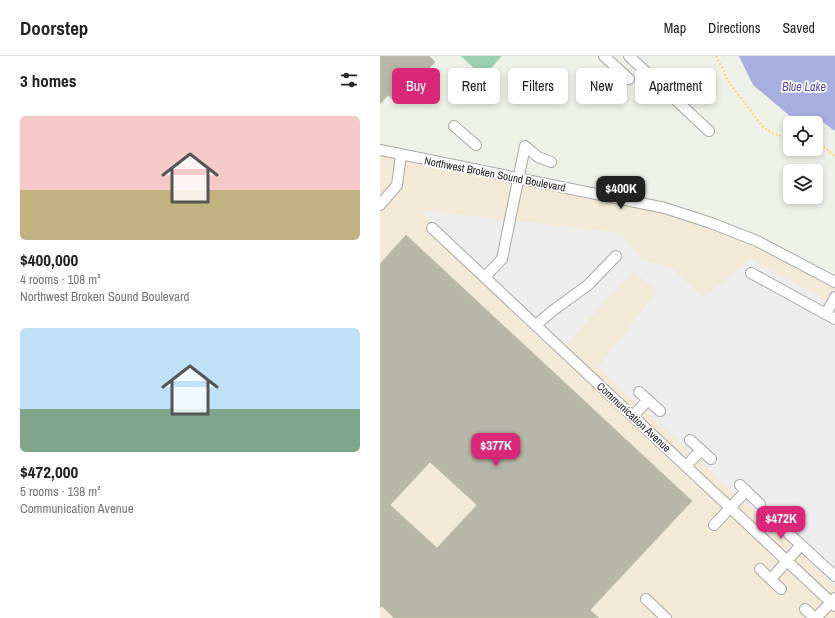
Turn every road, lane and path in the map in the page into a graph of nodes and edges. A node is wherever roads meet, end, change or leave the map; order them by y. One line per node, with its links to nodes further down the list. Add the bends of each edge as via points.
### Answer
1 (604, 56): 3 (street, via 626,77)
2 (716, 56): 6 (path, via 730,84 764,128)
3 (632, 59): 5 (street)
4 (454, 126): 8 (street)
5 (709, 130)
6 (783, 136)
7 (380, 143): 11 (street, Northwest Broken Sound Boulevard)
8 (476, 145)
9 (823, 147): 12 (path)
10 (380, 150): 11 (street, Northwest Broken Sound Boulevard)
11 (401, 155): 14 (street, Northwest Broken Sound Boulevard); 15 (street, via 397,185)
12 (835, 157)
13 (551, 162): 14 (street, via 538,157 525,146)
14 (519, 178): 19 (street, via 502,260); 20 (street, Northwest Broken Sound Boulevard, via 665,208 691,216 757,241)
15 (380, 205)
16 (432, 228): 19 (street, Communication Avenue)
17 (616, 256): 23 (street, via 588,285)
18 (751, 273): 22 (street)
19 (484, 278): 23 (street, Communication Avenue)
20 (835, 282)
21 (835, 297): 22 (street)
22 (830, 316)
23 (536, 325): 27 (street, Communication Avenue)
24 (639, 392): 25 (street)
25 (648, 400): 26 (street); 27 (street)
26 (660, 411)
27 (633, 416): 31 (street, Communication Avenue)
28 (690, 440): 29 (street)
29 (701, 450): 30 (street); 31 (street)
30 (711, 459)
31 (686, 466): 33 (street, Communication Avenue)
32 (760, 504): 33 (street, via 743,488)
33 (731, 508): 34 (street); 37 (street, Communication Avenue)
34 (714, 525)
35 (789, 534): 36 (street)
36 (801, 545): 37 (street); 39 (street)
37 (787, 561): 40 (street); 43 (street, Communication Avenue)
38 (760, 568): 40 (street)
39 (835, 576)
40 (771, 579): 41 (street)
41 (781, 589)
42 (646, 599): 45 (street)
43 (834, 602): 46 (street)
44 (805, 609): 46 (street)
45 (666, 618)
46 (816, 618)

